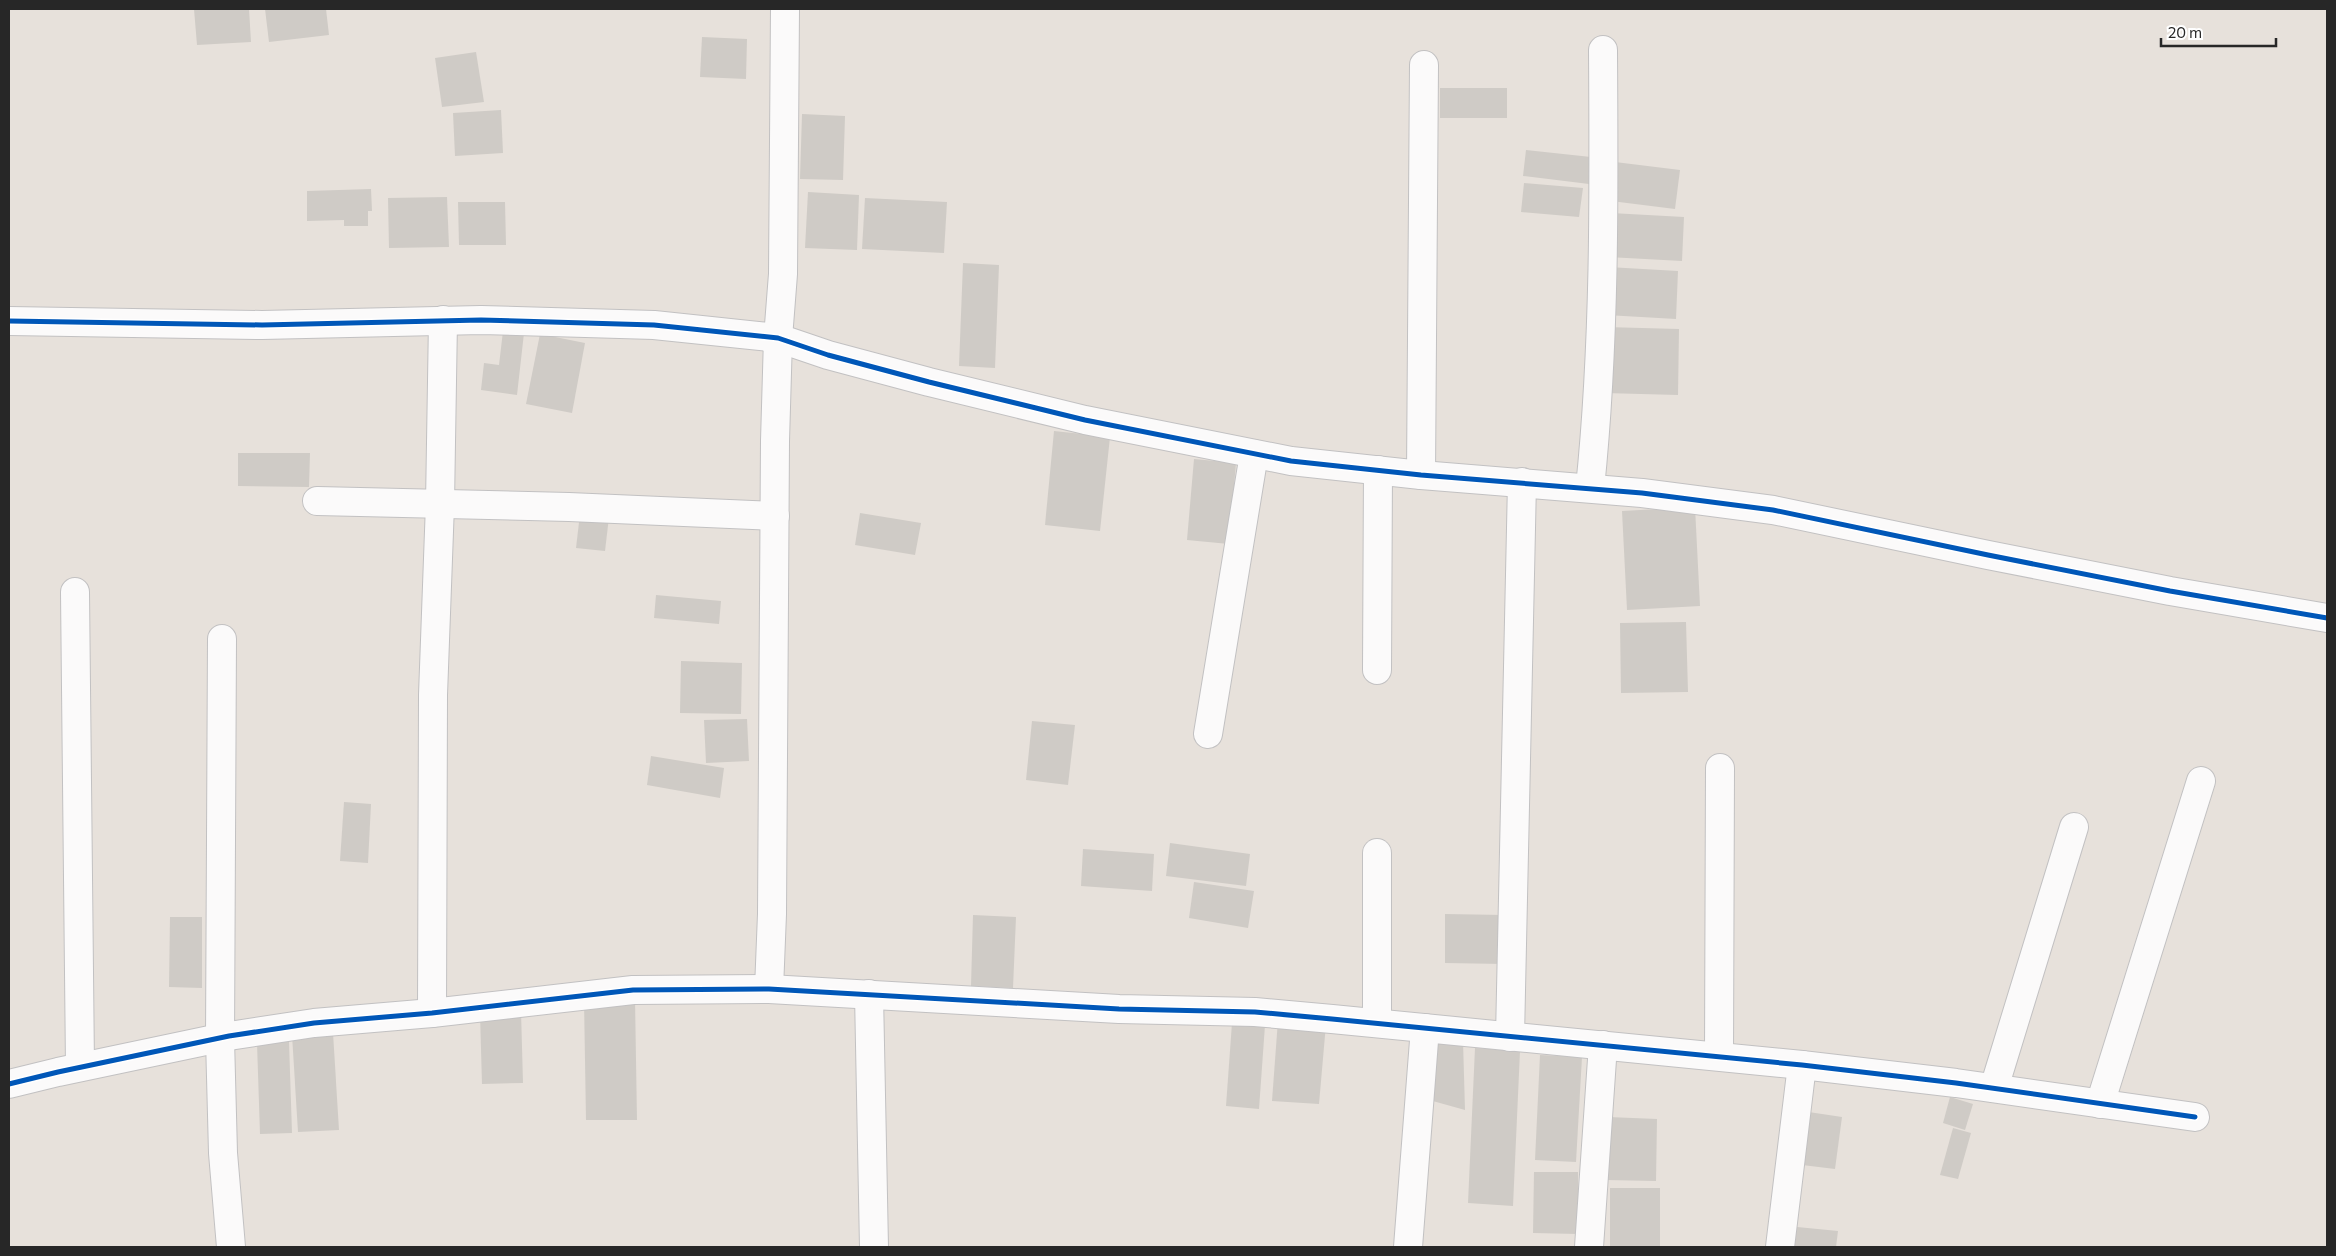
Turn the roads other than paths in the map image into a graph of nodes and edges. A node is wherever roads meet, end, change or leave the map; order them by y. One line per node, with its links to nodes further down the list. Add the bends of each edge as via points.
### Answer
1 (785, 9): 6 (street, via 784,274)
2 (1603, 50): 11 (street, via 1604,237 1598,408)
3 (1424, 65): 9 (street)
4 (443, 320): 5 (street, via 262,325); 6 (street, via 654,325); 13 (street)
5 (9, 321)
6 (778, 338): 7 (street, via 828,355 956,389 1085,420); 14 (street)
7 (1254, 454): 8 (street); 19 (street)
8 (1378, 470): 9 (street); 18 (street)
9 (1421, 475): 10 (street)
10 (1522, 482): 11 (street); 29 (street)
11 (1590, 488): 16 (street, via 1773,510 1988,556)
12 (317, 501): 13 (street)
13 (440, 504): 14 (street); 26 (street, via 434,696)
14 (775, 516): 24 (street)
15 (75, 592): 34 (street)
16 (2327, 618)
17 (222, 639): 30 (street)
18 (1377, 670)
19 (1208, 734)
20 (1720, 768): 32 (street)
21 (2201, 780): 37 (street)
22 (2074, 826): 36 (street)
23 (1377, 853): 27 (street)
24 (769, 989): 25 (street); 26 (street, via 632,990)
25 (869, 994): 27 (street, via 1119,1009 1255,1012); 40 (street)
26 (432, 1013): 30 (street, via 314,1023)
27 (1377, 1023): 28 (street)
28 (1425, 1028): 29 (street); 41 (street)
29 (1510, 1036): 31 (street)
30 (220, 1039): 34 (street); 39 (street, via 223,1153)
31 (1603, 1045): 32 (street); 42 (street)
32 (1719, 1056): 33 (street)
33 (1802, 1065): 36 (street); 43 (street)
34 (80, 1067): 35 (street)
35 (9, 1084)
36 (1994, 1088): 37 (street)
37 (2100, 1104): 38 (street)
38 (2195, 1117)
39 (232, 1247)
40 (874, 1247)
41 (1408, 1247)
42 (1589, 1247)
43 (1780, 1247)

